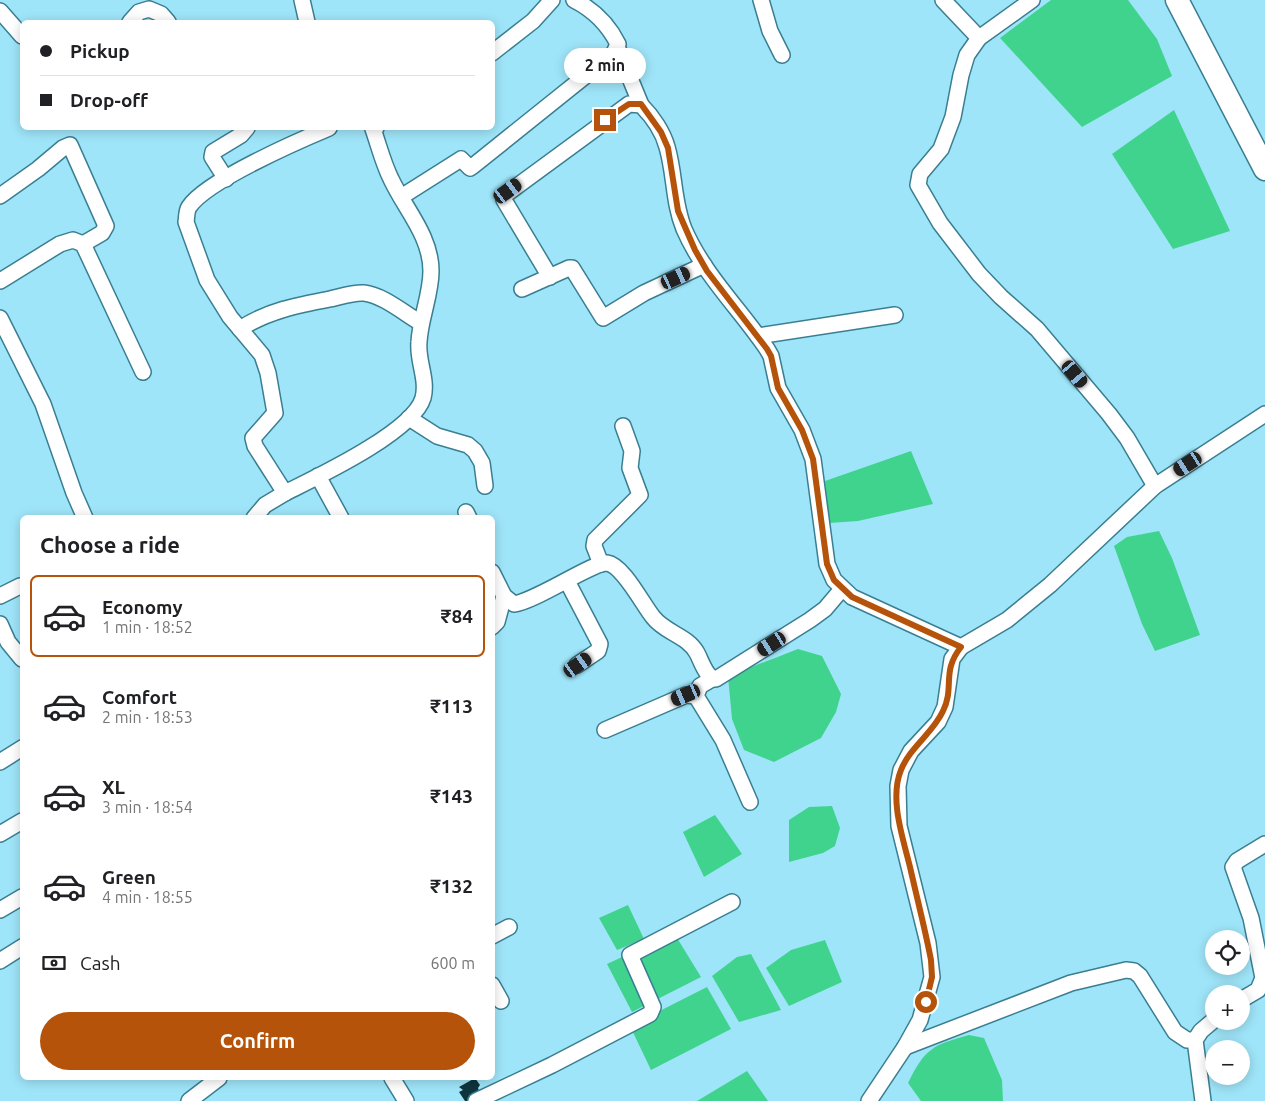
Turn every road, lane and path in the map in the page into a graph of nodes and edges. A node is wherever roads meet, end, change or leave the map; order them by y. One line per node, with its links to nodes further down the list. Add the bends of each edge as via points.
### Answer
1 (302, 0): 11 (street)
2 (552, 0): 15 (street, via 533,21)
3 (574, 0): 14 (street, via 597,15 615,38)
4 (761, 0): 16 (street, via 770,31)
5 (942, 0): 13 (street)
6 (1032, 0): 13 (street)
7 (1177, 0): 21 (main road)
8 (0, 10): 12 (street)
9 (132, 20): 10 (street, via 149,8)
10 (166, 20)
11 (307, 20)
12 (20, 34)
13 (979, 38): 42 (street, via 967,55 960,75 953,117 941,150 920,174 918,185 940,223 979,274 1037,329 1108,414)
14 (618, 49): 17 (street); 24 (street, via 574,88 474,166 470,168 461,158)
15 (495, 51)
16 (782, 55)
17 (641, 104): 26 (street, via 668,148 678,211); 27 (street, via 629,104 505,195 504,200)
18 (246, 130): 22 (street, via 213,152 212,157)
19 (324, 130): 22 (street)
20 (374, 130): 24 (street, via 390,178)
21 (1265, 169)
22 (226, 179): 33 (street, via 189,207 186,222 207,280)
23 (0, 196): 25 (street, via 70,145 106,226 102,233)
24 (401, 197): 32 (street, via 426,242 429,256 431,272)
25 (83, 244): 28 (street, via 73,240 60,244); 35 (street)
26 (704, 265): 27 (street, via 644,293 602,318 572,268); 34 (street)
27 (550, 277): 29 (street)
28 (0, 281)
29 (522, 289)
30 (895, 315): 34 (street)
31 (0, 318): 44 (street, via 44,404)
32 (422, 323): 33 (street, via 364,293 271,312); 37 (street, via 418,350 423,399)
33 (240, 329): 43 (street, via 262,355 274,405 270,421 254,434 255,446)
34 (758, 336): 51 (street, via 771,356 780,394 810,447 827,564)
35 (143, 372)
36 (1262, 416): 39 (street); 42 (street)
37 (409, 418): 40 (street, via 378,442); 41 (street, via 437,436 475,451 482,463)
38 (623, 426): 47 (street, via 632,451 630,468 640,495 595,540)
39 (1265, 432)
40 (318, 476): 43 (street); 46 (street)
41 (485, 486)
42 (1155, 486): 56 (street, via 1043,591 1007,620)
43 (285, 494): 45 (street, via 266,505)
44 (84, 515)
45 (257, 515)
46 (339, 515)
47 (601, 564): 49 (street); 59 (street, via 617,567 659,624 691,643)
48 (495, 578): 53 (street)
49 (567, 581): 53 (street, via 518,604); 58 (street, via 600,644 598,651)
50 (20, 586): 52 (street)
51 (842, 589): 56 (street, via 860,601); 59 (street, via 825,609 810,620)
52 (0, 596)
53 (504, 596): 55 (street)
54 (0, 624): 57 (street, via 8,642)
55 (495, 624)
56 (961, 647): 81 (street, via 949,669 945,707 938,722 911,751 901,770 898,786 899,826 928,942 932,977 920,1020)
57 (20, 657)
58 (578, 665)
59 (712, 679): 60 (street, via 700,686)
60 (696, 696): 61 (street, via 686,695); 64 (street, via 723,740)
61 (605, 730)
62 (20, 749): 63 (street)
63 (0, 762)
64 (750, 802)
65 (20, 822): 66 (street)
66 (0, 834)
67 (1265, 844): 75 (street, via 1236,861 1233,867 1251,918 1264,978)
68 (20, 899): 70 (street)
69 (732, 902): 86 (street, via 630,955 653,1008 650,1014)
70 (0, 910)
71 (509, 927): 72 (street)
72 (495, 933)
73 (20, 948): 74 (street)
74 (0, 961)
75 (1262, 988): 77 (street)
76 (495, 990): 78 (street)
77 (1250, 995)
78 (501, 1001)
79 (1205, 1028): 80 (street)
80 (1195, 1040): 81 (street, via 1187,1040 1175,1032 1140,976 1126,970 1071,983); 88 (street)
81 (905, 1047): 87 (street)
82 (216, 1080): 84 (street)
83 (393, 1080): 85 (street)
84 (189, 1101)
85 (406, 1101)
86 (476, 1101)
87 (869, 1101)
88 (1203, 1101)

